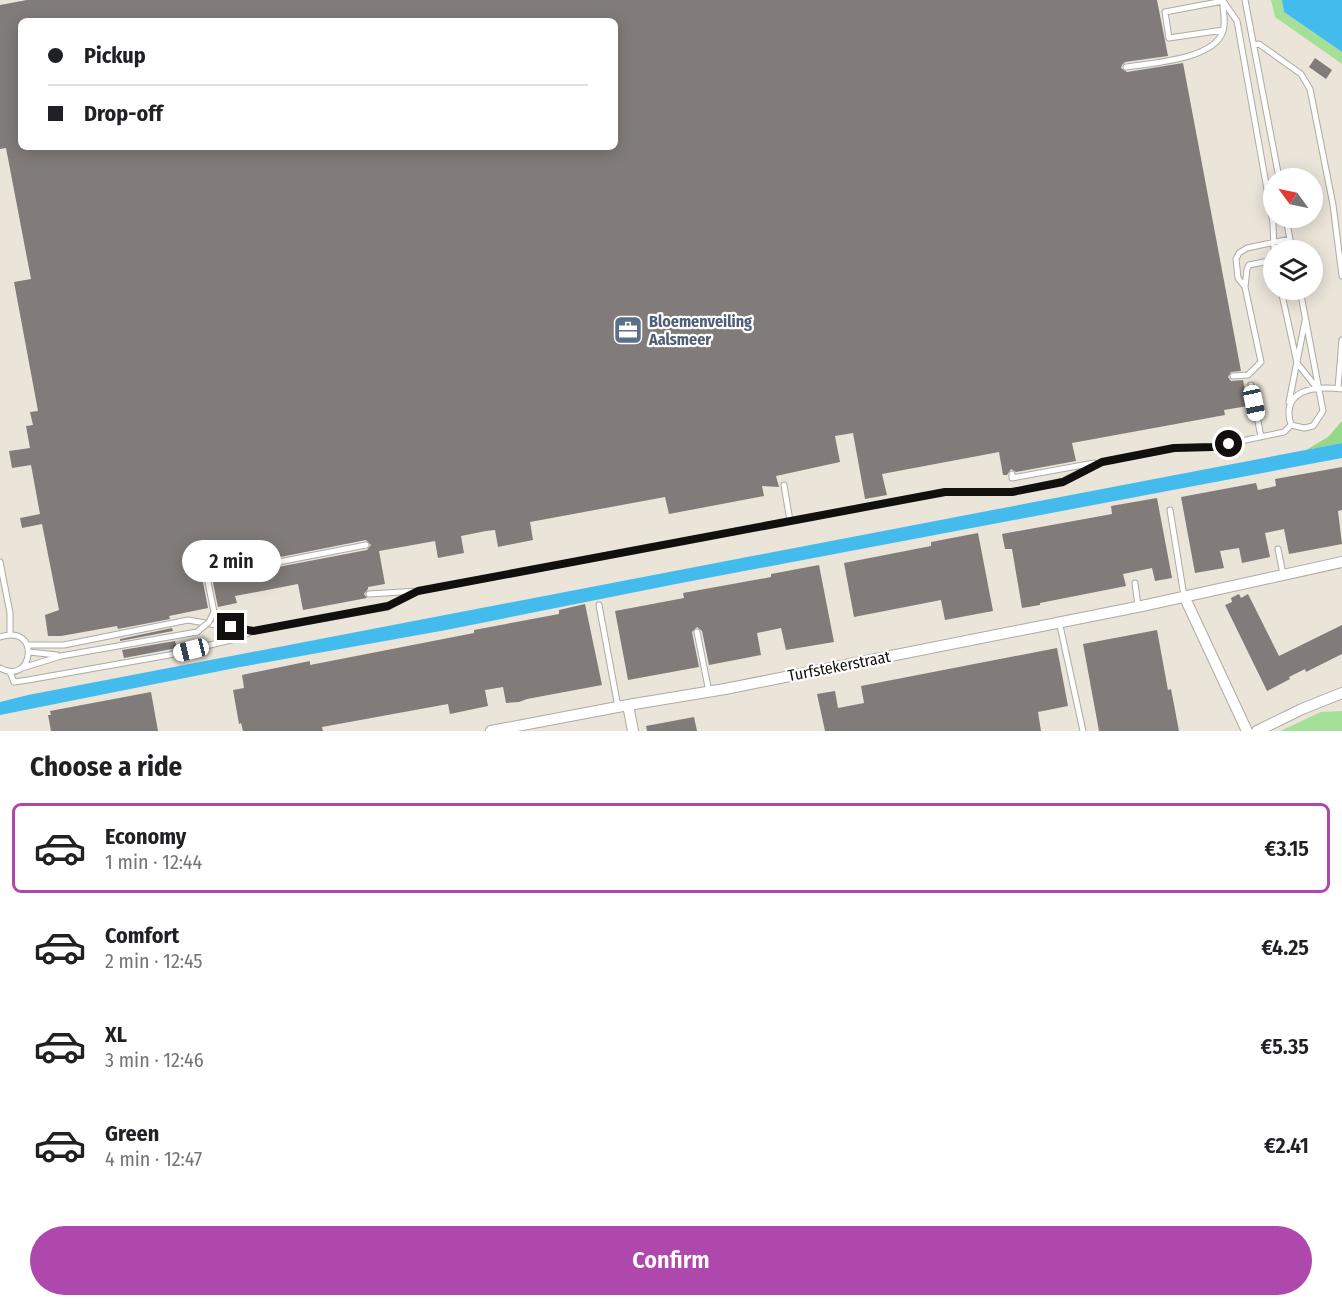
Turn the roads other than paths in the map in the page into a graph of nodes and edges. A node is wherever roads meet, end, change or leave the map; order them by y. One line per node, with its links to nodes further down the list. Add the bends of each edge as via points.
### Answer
1 (1245, 0): 4 (lane)
2 (1222, 1): 3 (lane); 3 (lane, via 1165,12 1169,38); 9 (lane, via 1237,21)
3 (1223, 30): 5 (lane, via 1211,47 1191,56)
4 (1254, 45): 6 (lane); 13 (lane, via 1259,44 1301,74 1310,89 1333,205)
5 (1126, 67)
6 (1277, 168)
7 (1288, 228): 8 (lane)
8 (1290, 239): 10 (lane)
9 (1273, 240)
10 (1286, 240)
11 (1263, 245): 14 (lane, via 1247,248 1236,259 1238,278)
12 (1263, 263): 14 (lane, via 1249,266)
13 (1342, 276)
14 (1245, 287): 20 (lane, via 1261,362 1248,375)
15 (1283, 300): 19 (lane)
16 (1302, 300): 17 (lane)
17 (1306, 316): 19 (lane); 23 (lane)
18 (1342, 340): 22 (lane)
19 (1297, 363): 23 (lane); 24 (lane)
20 (1233, 376)
21 (1251, 386): 26 (lane)
22 (1340, 388): 23 (lane)
23 (1318, 389): 24 (lane, via 1298,394); 25 (lane, via 1323,411 1319,419 1304,428)
24 (1290, 402): 25 (lane)
25 (1291, 425): 26 (lane, via 1284,432)
26 (1261, 437): 27 (lane)
27 (1102, 462): 28 (lane, via 1012,478); 31 (lane, via 1063,482 1012,492 945,492)
28 (1012, 474)
29 (784, 485): 31 (lane)
30 (1170, 510): 40 (lane)
31 (790, 521): 38 (lane)
32 (366, 544): 50 (lane, bridge, via 212,575 208,582 214,612 197,632)
33 (1278, 549): 36 (lane)
34 (0, 562): 46 (lane)
35 (1342, 562): 36 (street, Turfstekerstraat)
36 (1283, 574): 40 (street, Turfstekerstraat)
37 (1135, 583): 42 (lane)
38 (418, 591): 39 (lane); 44 (lane, via 388,606)
39 (369, 594)
40 (1184, 596): 42 (street, Turfstekerstraat); 60 (street)
41 (599, 604): 56 (lane)
42 (1138, 606): 43 (street, Turfstekerstraat)
43 (1059, 621): 54 (street, Turfstekerstraat); 59 (lane)
44 (253, 631): 48 (lane, via 188,620 64,645); 53 (lane, via 169,655 28,680 14,682)
45 (697, 632): 54 (lane)
46 (10, 634): 47 (lane); 48 (lane, via 22,638)
47 (0, 637)
48 (27, 645): 49 (lane)
49 (29, 652): 50 (lane); 52 (lane)
50 (62, 656): 52 (lane)
51 (0, 668): 53 (lane)
52 (22, 668): 53 (lane)
53 (10, 672)
54 (709, 692): 56 (street, Turfstekerstraat)
55 (1341, 694): 61 (street)
56 (623, 706): 57 (street, Turfstekerstraat); 58 (street)
57 (490, 731)
58 (633, 731)
59 (1083, 731)
60 (1247, 731)
61 (1257, 731)

